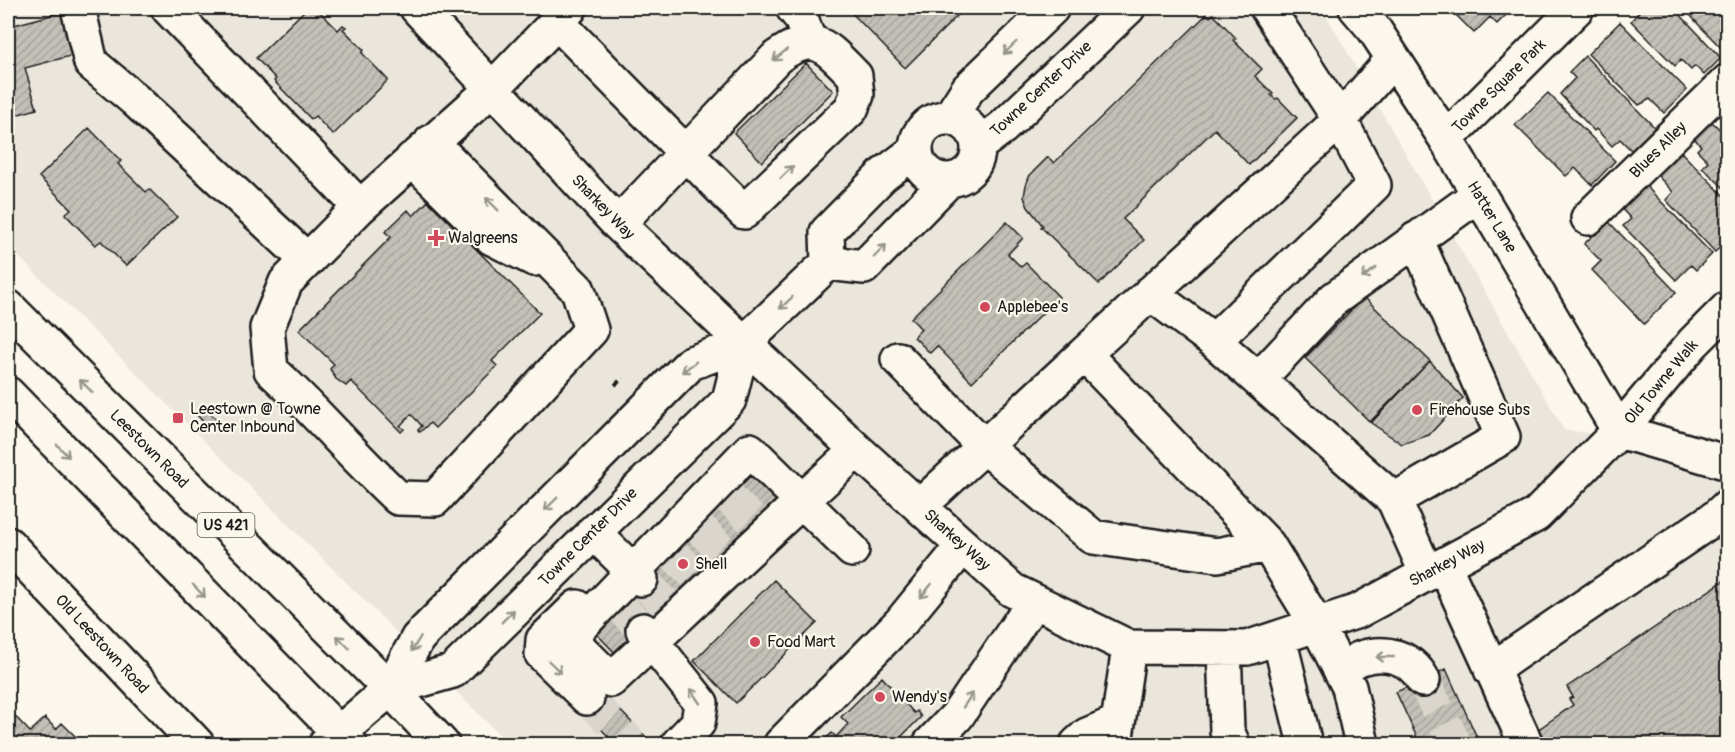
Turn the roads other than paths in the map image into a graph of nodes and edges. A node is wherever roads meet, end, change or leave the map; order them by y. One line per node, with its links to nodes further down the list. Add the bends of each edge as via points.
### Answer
1 (78, 8): 28 (street, via 91,63)
2 (168, 8): 24 (street)
3 (417, 8): 14 (street, Sharkey Way)
4 (793, 8): 11 (street)
5 (1052, 8): 15 (street, one-way to 15, via 968,89)
6 (1128, 8): 18 (street, Towne Center Drive)
7 (1267, 8): 16 (street)
8 (1356, 8): 12 (street, Hatter Lane)
9 (1577, 8): 17 (street, Towne Square Park)
10 (564, 15): 14 (street); 21 (street)
11 (809, 41): 21 (street, one-way to 21, via 794,45 777,57); 21 (street, one-way to 11, via 744,212 851,110 857,95 855,76 825,46)
12 (1393, 59): 16 (street); 17 (street, Hatter Lane)
13 (1728, 81): 25 (street, Blues Alley)
14 (492, 89): 20 (street); 26 (street, Sharkey Way)
15 (950, 117): 18 (street, via 969,126); 19 (street, via 939,118 924,128)
16 (1340, 120): 30 (street); 33 (street, via 1374,185)
17 (1446, 139): 23 (street, Hatter Lane)
18 (979, 145): 22 (street, via 969,172)
19 (916, 150): 22 (street, via 918,160 930,175); 29 (street, via 883,175 827,232)
20 (422, 151): 24 (street); 28 (street, one-way to 20, via 286,282 267,328 271,370 307,402 356,460 398,498 435,500 591,330 578,290 560,272 492,238)
21 (685, 153): 26 (street)
22 (949, 180): 29 (street, one-way to 22, via 864,267)
23 (1478, 195): 27 (street); 39 (street, Hatter Lane)
24 (360, 207): 28 (street)
25 (1588, 219)
26 (618, 224): 34 (street, Sharkey Way)
27 (1416, 238): 37 (street, one-way to 37, via 1334,299); 43 (street, via 1503,437)
28 (307, 260)
29 (828, 262): 34 (street, Towne Center Drive, one-way to 34)
30 (1150, 293): 33 (street); 35 (street)
31 (8, 307): 64 (street, Leestown Road / US 421, one-way to 31)
32 (1723, 321): 39 (street, Old Towne Walk, via 1693,343)
33 (1214, 341): 37 (street)
34 (743, 344): 41 (street, Sharkey Way); 47 (street, Towne Center Drive, via 729,400); 64 (street, Towne Center Drive, one-way to 64, via 692,363 666,388 418,638)
35 (1084, 354): 40 (street); 49 (street)
36 (898, 359): 40 (street)
37 (1258, 380): 43 (street)
38 (8, 394): 68 (street, one-way to 68)
39 (1619, 431): 42 (street); 52 (street, Sharkey Way, via 1536,515)
40 (984, 446): 45 (street); 49 (street, via 1093,537 1217,555)
41 (857, 450): 44 (street); 45 (street, Sharkey Way)
42 (1728, 463)
43 (1394, 500): 52 (street)
44 (802, 501): 51 (street); 53 (street, via 750,450 722,491); 57 (street, via 760,528)
45 (920, 506): 50 (street, Sharkey Way)
46 (1728, 507): 61 (street)
47 (593, 532): 53 (street); 64 (street, Towne Center Drive, one-way to 47, via 453,670)
48 (8, 543): 69 (street, Old Leestown Road)
49 (1268, 544): 56 (street)
50 (963, 546): 55 (street, Sharkey Way, via 1012,590); 72 (street, one-way to 72, via 901,622)
51 (852, 550)
52 (1435, 569): 56 (street, Sharkey Way, via 1358,611); 61 (street)
53 (637, 575): 54 (street)
54 (613, 599): 57 (street, via 569,638 611,680); 65 (street, one-way to 65, via 597,588 543,640 542,654)
55 (1034, 601): 59 (street, Sharkey Way); 73 (street, one-way to 55, via 957,716)
56 (1317, 625): 58 (street, Sharkey Way); 62 (street)
57 (648, 635): 71 (street, one-way to 57, via 698,723 701,704)
58 (1279, 638): 60 (street, Sharkey Way, via 1247,648); 75 (street)
59 (1129, 647): 60 (street, Sharkey Way); 66 (street)
60 (1224, 648): 67 (street)
61 (1491, 670): 77 (street)
62 (1341, 672): 63 (street, one-way to 62, via 1415,665 1392,656 1360,658); 76 (street, via 1349,687)
63 (1423, 680)
64 (390, 689): 68 (street, Towne Center Drive); 70 (street, Leestown Road / US 421)
65 (587, 698)
66 (1116, 733): 74 (street, via 1087,735)
67 (1226, 740)
68 (338, 741)
69 (197, 744)
70 (442, 744)
71 (678, 744)
72 (781, 744)
73 (930, 744)
74 (1077, 744)
75 (1305, 744)
76 (1362, 744)
77 (1526, 744)

